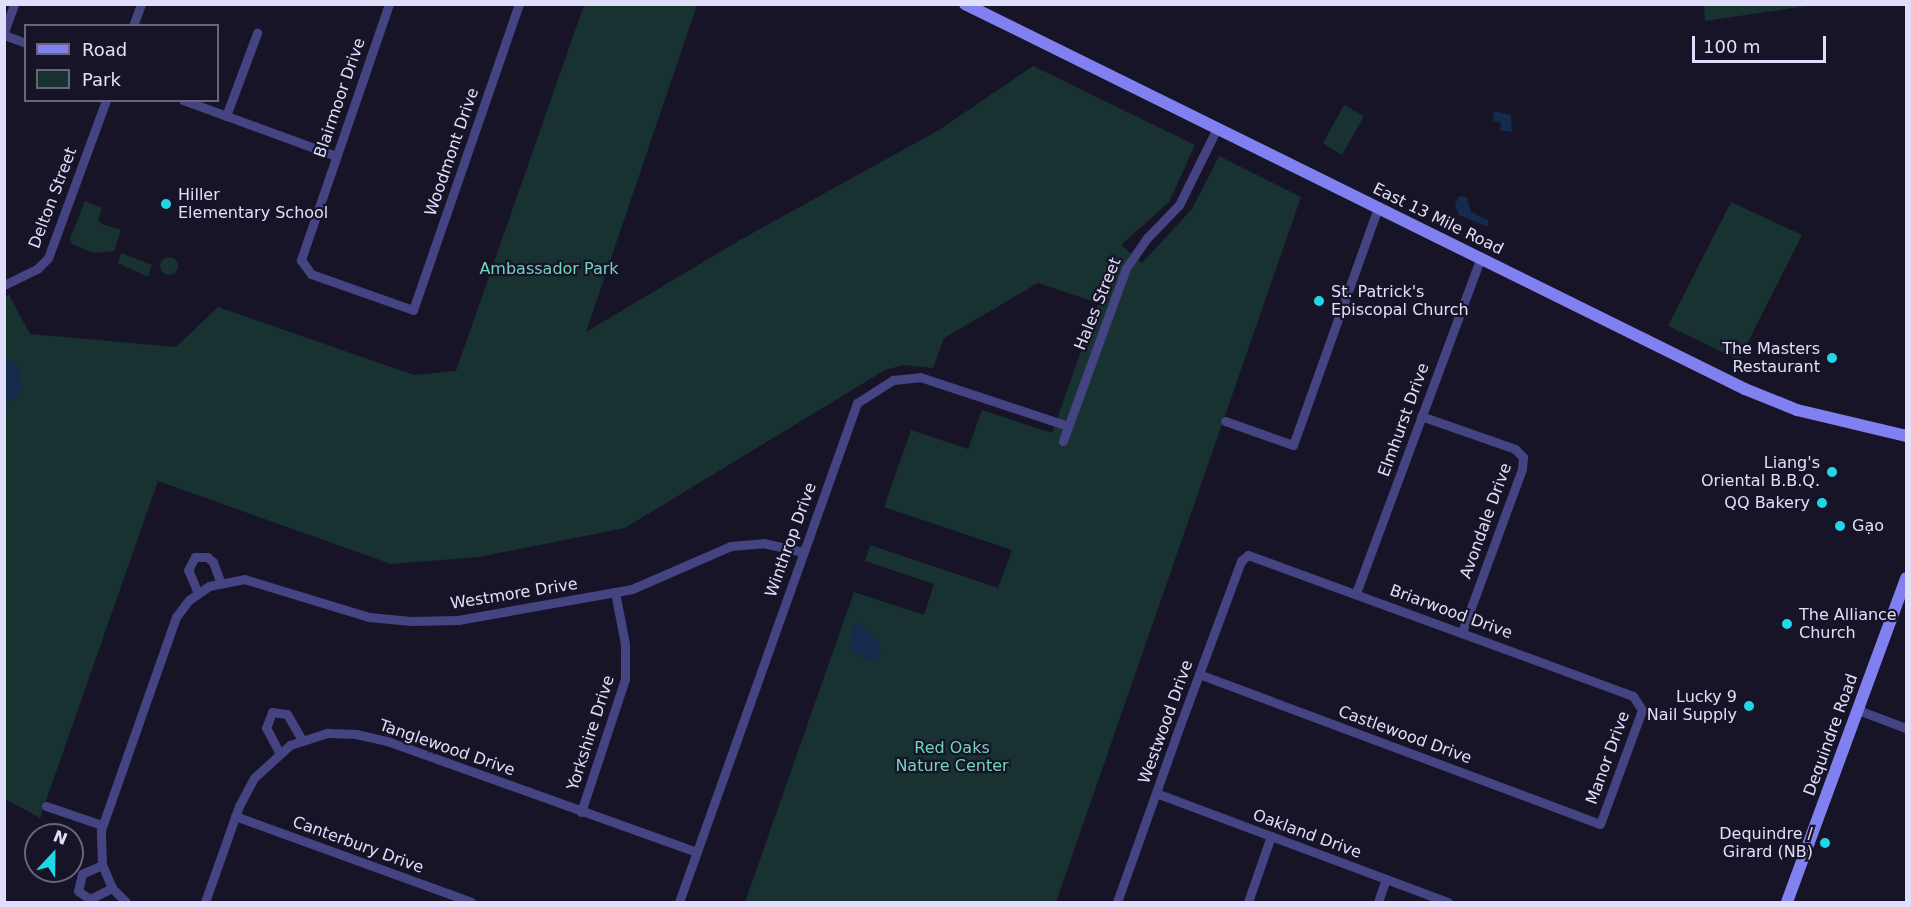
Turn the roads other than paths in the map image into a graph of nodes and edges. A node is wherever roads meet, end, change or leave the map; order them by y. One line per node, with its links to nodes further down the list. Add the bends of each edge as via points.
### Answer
1 (14, 4): 7 (street)
2 (141, 4): 6 (street)
3 (389, 4): 14 (street, Blairmoor Drive)
4 (519, 4): 17 (street, Woodmont Drive, via 413,310)
5 (965, 4): 13 (main road, East 13 Mile Road)
6 (134, 24)
7 (4, 33): 9 (street)
8 (256, 33): 12 (street)
9 (24, 42)
10 (105, 102): 18 (street, Delton Street, via 48,258 37,269)
11 (188, 102): 12 (street)
12 (226, 116): 14 (street)
13 (1217, 128): 15 (main road, East 13 Mile Road); 21 (street, Hales Street, via 1186,195 1126,268)
14 (336, 156): 17 (street, Blairmoor Drive, via 301,256)
15 (1378, 208): 16 (main road, East 13 Mile Road); 20 (street, via 1293,445)
16 (1480, 259): 19 (street, Elmhurst Drive); 22 (main road, East 13 Mile Road, via 1756,394 1826,418)
17 (304, 269)
18 (4, 285)
19 (1421, 416): 30 (street, Elmhurst Drive); 31 (street, Avondale Drive, via 1515,449 1523,457 1522,469)
20 (1226, 421)
21 (1068, 426): 23 (street, Hales Street); 24 (street, Winthrop Drive, via 930,380 893,380 857,404)
22 (1906, 436)
23 (1064, 441)
24 (802, 552): 28 (street, Westmore Drive, via 763,543 731,546 708,553 660,579); 45 (street, Winthrop Drive)
25 (1248, 555): 30 (street, Briarwood Drive); 32 (street, Westwood Drive, via 1240,561)
26 (1906, 578): 34 (main road, Dequindre Road)
27 (220, 581): 28 (street, Westmore Drive, via 257,581 346,611 411,621 487,617); 29 (street, Westmore Drive); 29 (street, via 213,562 195,556 188,570)
28 (615, 592): 40 (street, Yorkshire Drive, via 626,644 625,679)
29 (198, 593): 43 (street, Westmore Drive, via 182,608 172,627)
30 (1356, 593): 31 (street, Briarwood Drive)
31 (1462, 632): 33 (street, Briarwood Drive, via 1633,696)
32 (1199, 674): 38 (street, Westwood Drive); 42 (street, Castlewood Drive)
33 (1641, 703): 42 (street, Manor Drive, via 1640,717)
34 (1858, 710): 35 (street); 57 (main road, Dequindre Road)
35 (1906, 728)
36 (302, 740): 37 (street, Tanglewood Drive); 37 (street, via 288,714 272,712 266,728); 40 (street, Tanglewood Drive, via 336,733 371,736)
37 (279, 752): 41 (street, Tanglewood Drive, via 254,778)
38 (1156, 794): 44 (street, Oakland Drive); 53 (street, Westwood Drive)
39 (46, 806): 43 (street)
40 (581, 812): 45 (street, Tanglewood Drive)
41 (235, 816): 50 (street, Tanglewood Drive); 51 (street, Canterbury Drive)
42 (1600, 824)
43 (102, 825): 46 (street, Westmore Drive)
44 (1271, 836): 47 (street, Oakland Drive); 54 (street)
45 (697, 852): 52 (street, Winthrop Drive)
46 (102, 865): 48 (street); 48 (street, via 82,874 78,891 90,899)
47 (1386, 879): 55 (street); 56 (street, Oakland Drive)
48 (112, 888): 49 (street)
49 (126, 903)
50 (205, 903)
51 (471, 903)
52 (679, 903)
53 (1118, 903)
54 (1248, 903)
55 (1378, 903)
56 (1448, 903)
57 (1787, 903)

